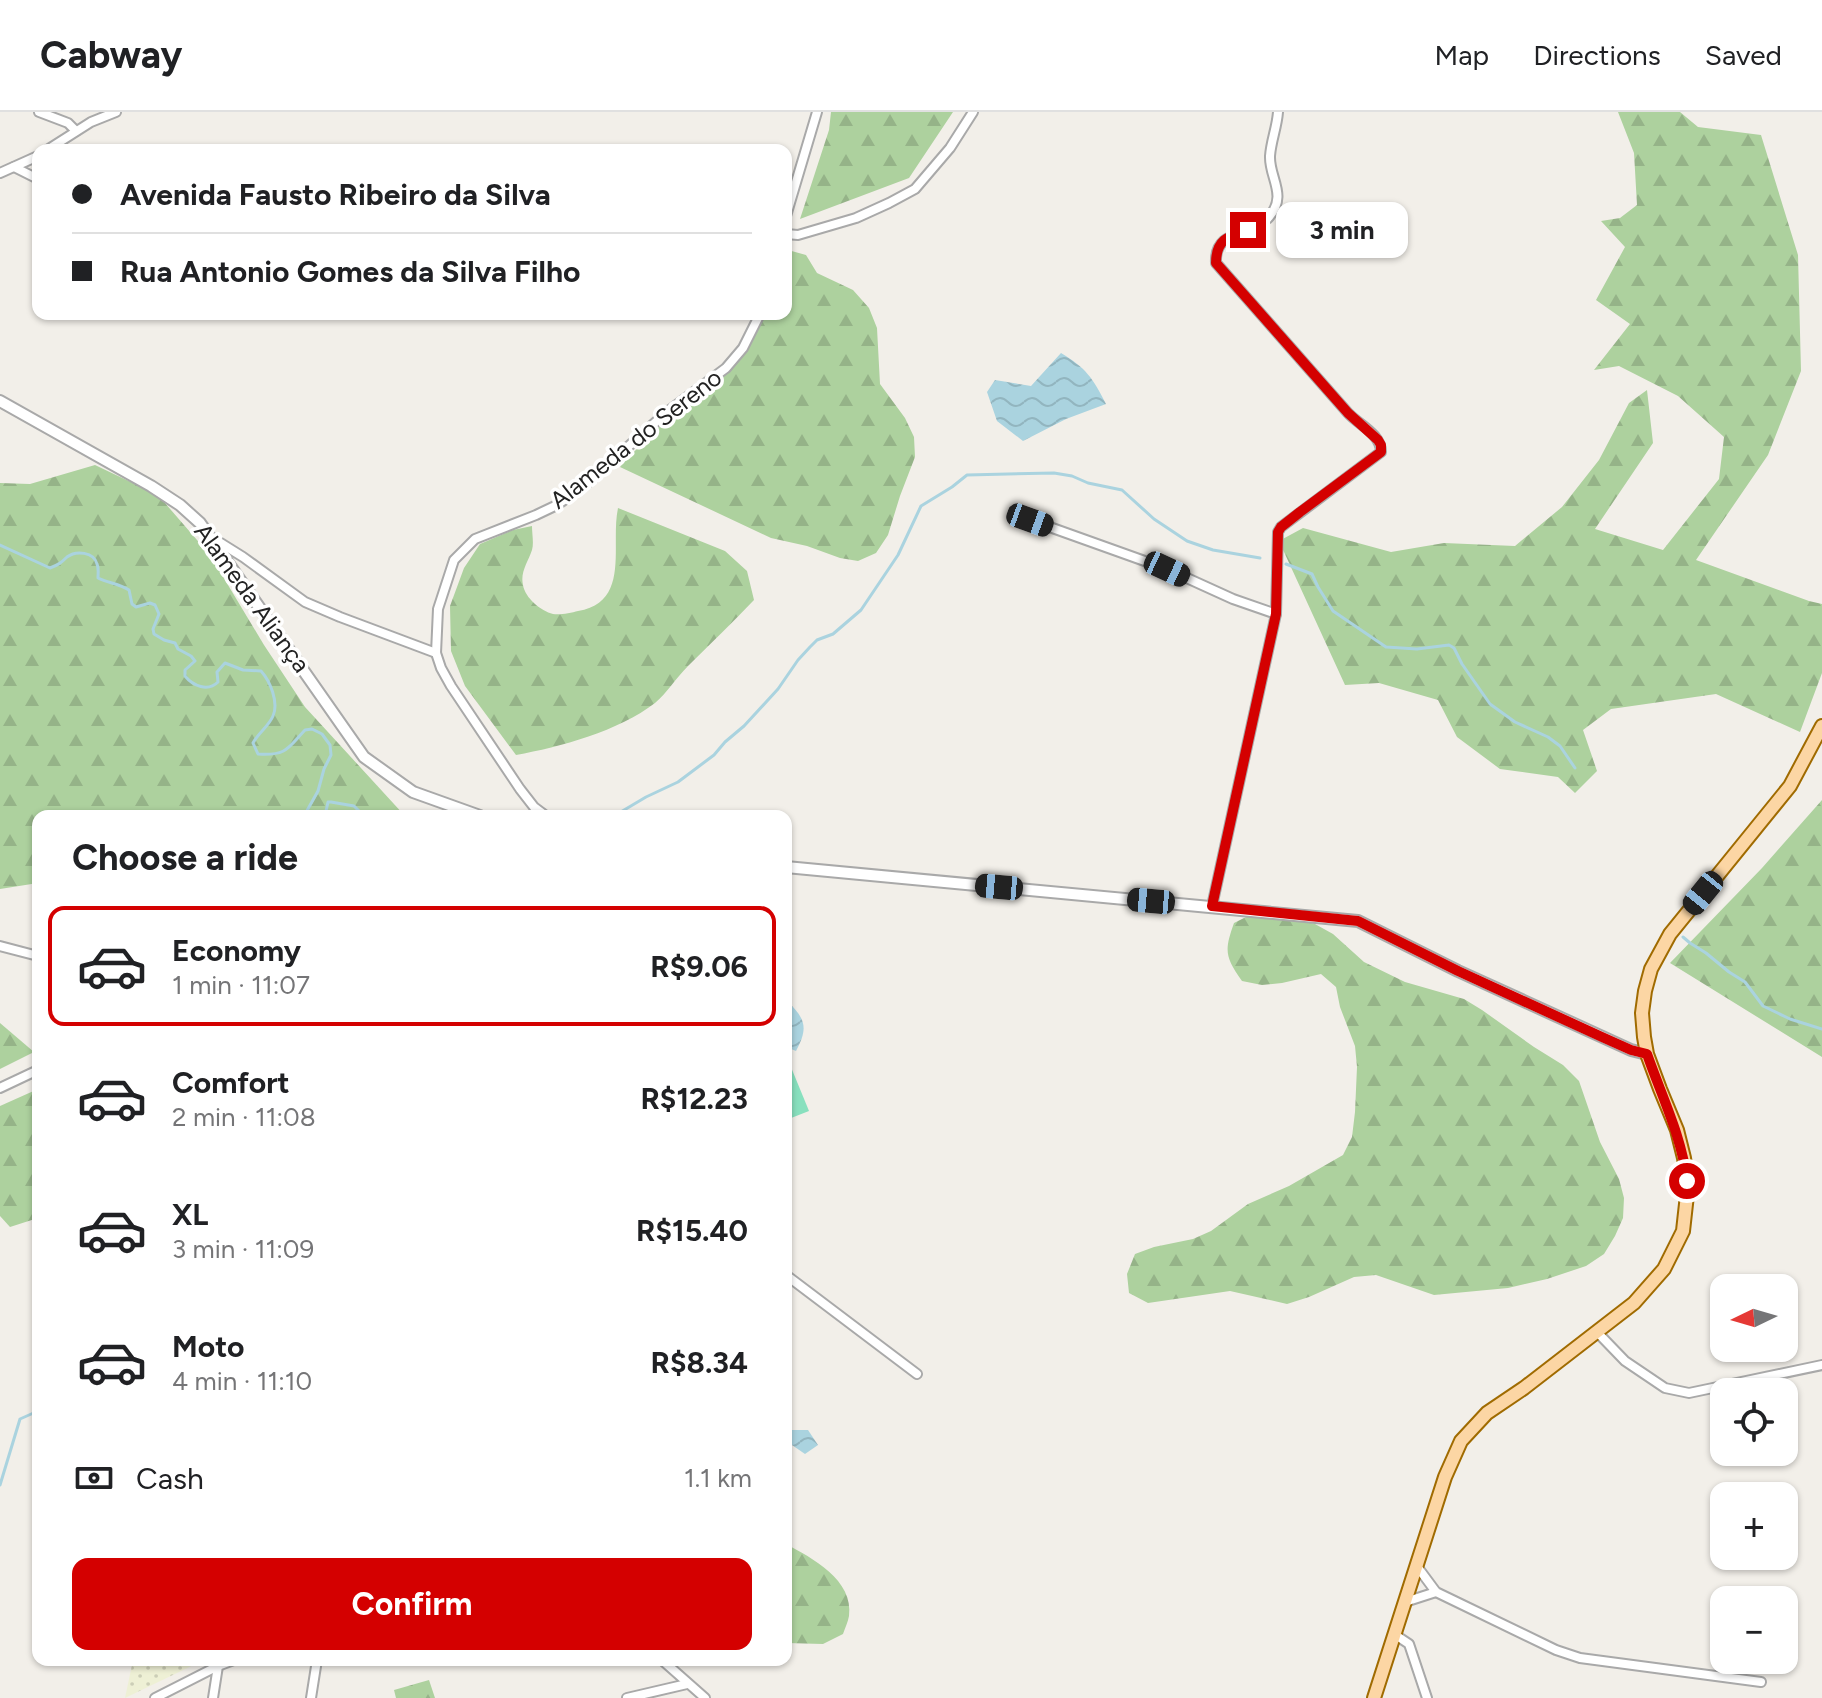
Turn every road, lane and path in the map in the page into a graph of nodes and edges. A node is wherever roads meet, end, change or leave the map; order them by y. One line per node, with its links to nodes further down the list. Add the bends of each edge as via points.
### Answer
1 (39, 112): 6 (street)
2 (116, 112): 6 (street)
3 (817, 112): 12 (street)
4 (973, 112): 13 (street, via 915,189 856,218)
5 (1278, 112): 18 (street, via 1270,156 1278,188 1275,208 1266,220 1222,242 1216,263 1378,440 1381,452 1281,527)
6 (76, 131): 7 (street)
7 (56, 144)
8 (32, 159): 9 (street)
9 (14, 167): 10 (street); 11 (street)
10 (0, 173)
11 (32, 176)
12 (792, 196)
13 (792, 234)
14 (757, 320): 19 (street, Alameda do Sereno, via 726,368 585,485 557,505 475,539 461,551 438,609)
15 (0, 401): 17 (street, Alameda Aliança, via 151,486 191,514)
16 (1030, 520): 18 (street)
17 (210, 537): 19 (street, via 305,602); 21 (street, Alameda Aliança, via 364,757 413,792)
18 (1276, 614): 24 (street)
19 (436, 653): 22 (street, Alameda do Sereno, via 451,686)
20 (1822, 726): 27 (main road, via 1790,786 1658,954 1642,1013)
21 (463, 810)
22 (538, 810)
23 (792, 868): 24 (street)
24 (1212, 906): 27 (street, via 1358,921 1587,1031)
25 (0, 946): 26 (street)
26 (32, 954)
27 (1647, 1054): 31 (main road, via 1684,1158 1688,1186 1683,1231 1664,1269 1634,1303)
28 (32, 1073): 29 (street)
29 (0, 1088)
30 (792, 1280): 33 (street)
31 (1597, 1332): 32 (street, via 1625,1361 1665,1388 1689,1393); 34 (main road, via 1487,1413 1461,1441)
32 (1822, 1365)
33 (917, 1374)
34 (1416, 1565): 35 (street); 36 (main road)
35 (1436, 1592): 36 (street); 41 (street, via 1580,1658)
36 (1405, 1602): 37 (main road)
37 (1394, 1634): 48 (main road); 49 (street, via 1409,1644)
38 (218, 1666): 43 (street); 44 (street)
39 (316, 1666): 45 (street)
40 (668, 1666): 42 (street)
41 (1761, 1682)
42 (687, 1684): 46 (street); 47 (street)
43 (155, 1698)
44 (213, 1698)
45 (311, 1698)
46 (627, 1698)
47 (705, 1698)
48 (1374, 1698)
49 (1427, 1698)

